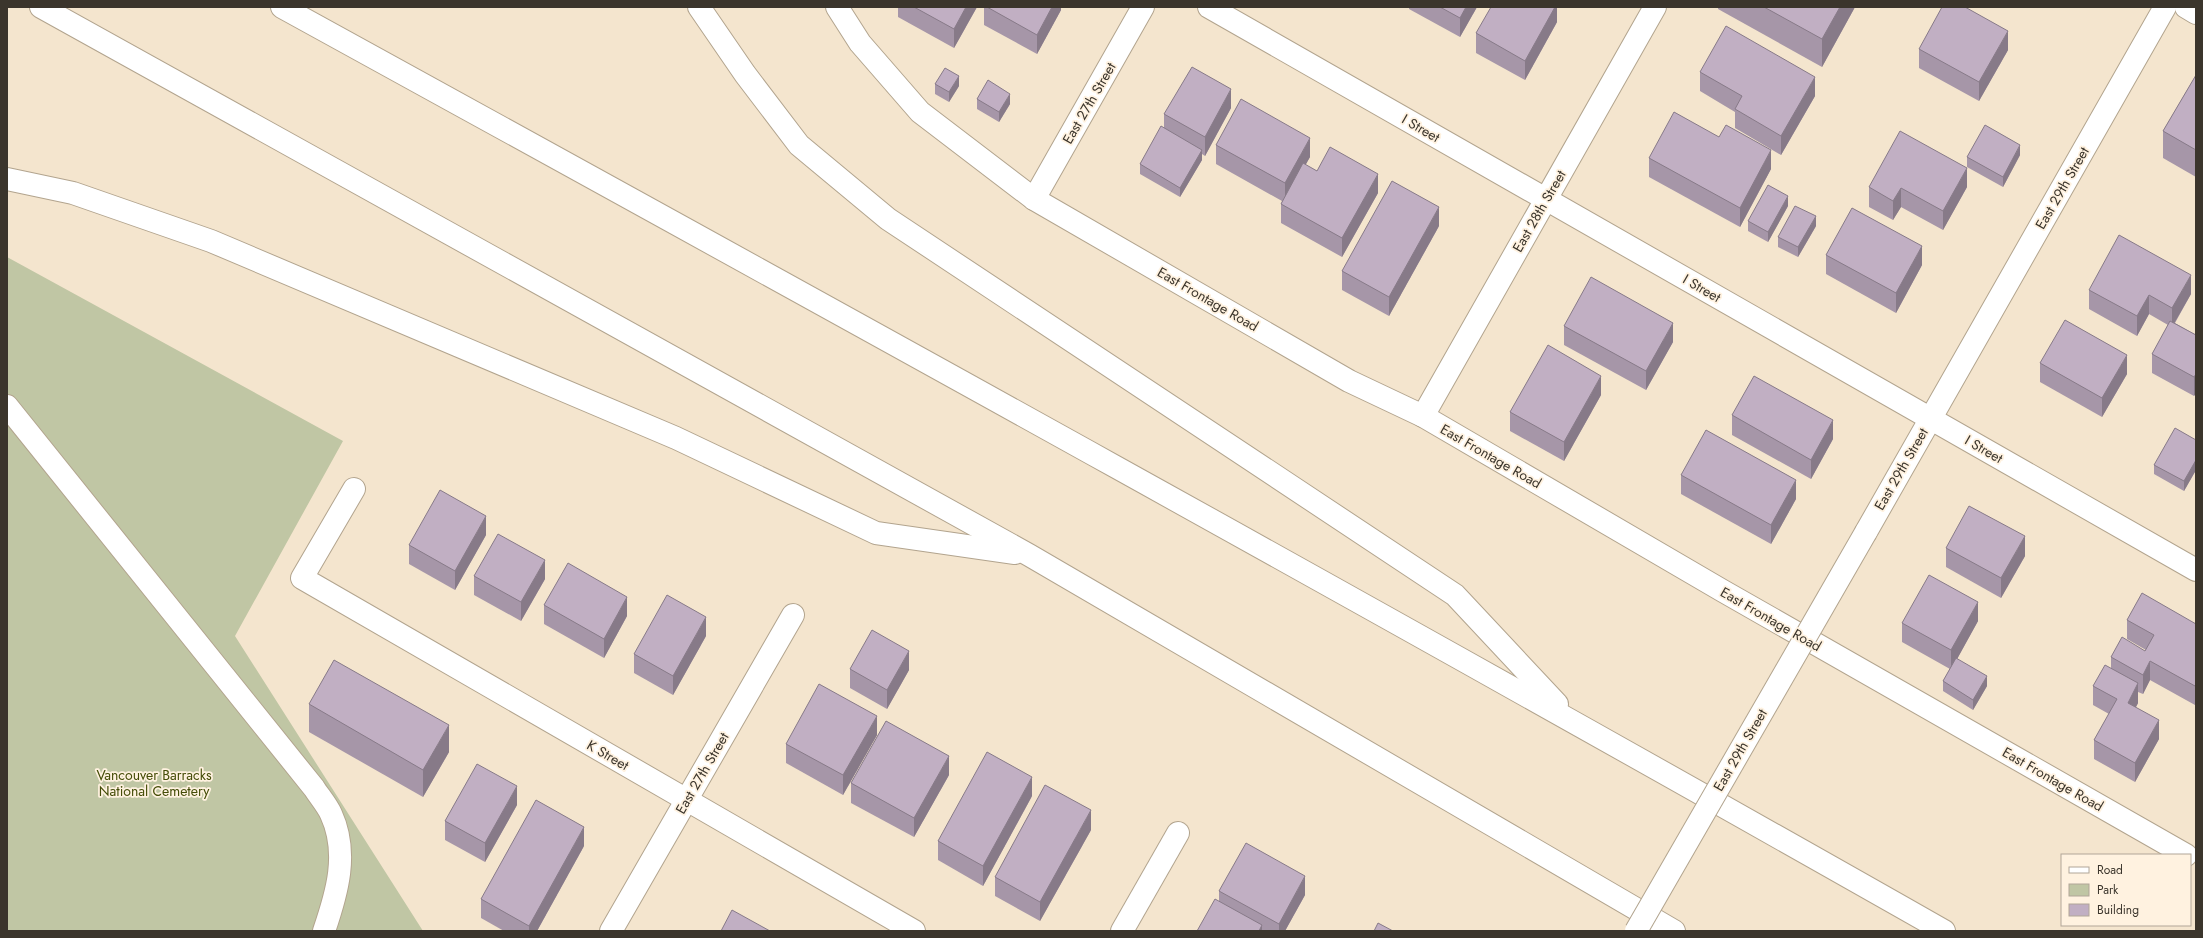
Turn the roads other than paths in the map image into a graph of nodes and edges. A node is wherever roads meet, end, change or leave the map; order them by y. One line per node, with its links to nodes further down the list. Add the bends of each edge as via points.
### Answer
1 (41, 7): 18 (main road)
2 (282, 7): 21 (main road, via 1058,433)
3 (699, 7): 21 (main road, via 745,74 799,145 888,219 1455,595)
4 (837, 7): 12 (main road, East Frontage Road, via 860,43 920,112)
5 (1143, 7): 12 (main road, East 27th Street)
6 (1209, 7): 13 (main road, I Street)
7 (1655, 7): 13 (main road, East 28th Street)
8 (2165, 7): 16 (main road, East 29th Street)
9 (2186, 7): 10 (main road)
10 (2196, 13)
11 (7, 178): 18 (main road, via 73,193 211,241 676,438 876,532)
12 (1034, 198): 15 (main road, East Frontage Road, via 1349,381)
13 (1546, 199): 15 (main road, East 28th Street); 16 (main road, I Street)
14 (7, 406): 25 (main road, via 314,788 331,814 340,843 340,874)
15 (1423, 416): 24 (main road, East Frontage Road, via 1723,592)
16 (1930, 418): 19 (main road, I Street); 29 (main road, East 29th Street, bridge)
17 (354, 489): 22 (main road, K Street, via 302,578)
18 (1028, 554): 30 (main road)
19 (2196, 570)
20 (793, 616): 22 (main road, East 27th Street)
21 (1571, 720): 31 (main road)
22 (686, 800): 26 (main road, East 27th Street); 27 (main road, K Street)
23 (1178, 833): 28 (main road)
24 (2188, 854)
25 (324, 931)
26 (611, 931)
27 (914, 931)
28 (1122, 931)
29 (1636, 931)
30 (1674, 931)
31 (1944, 931)

